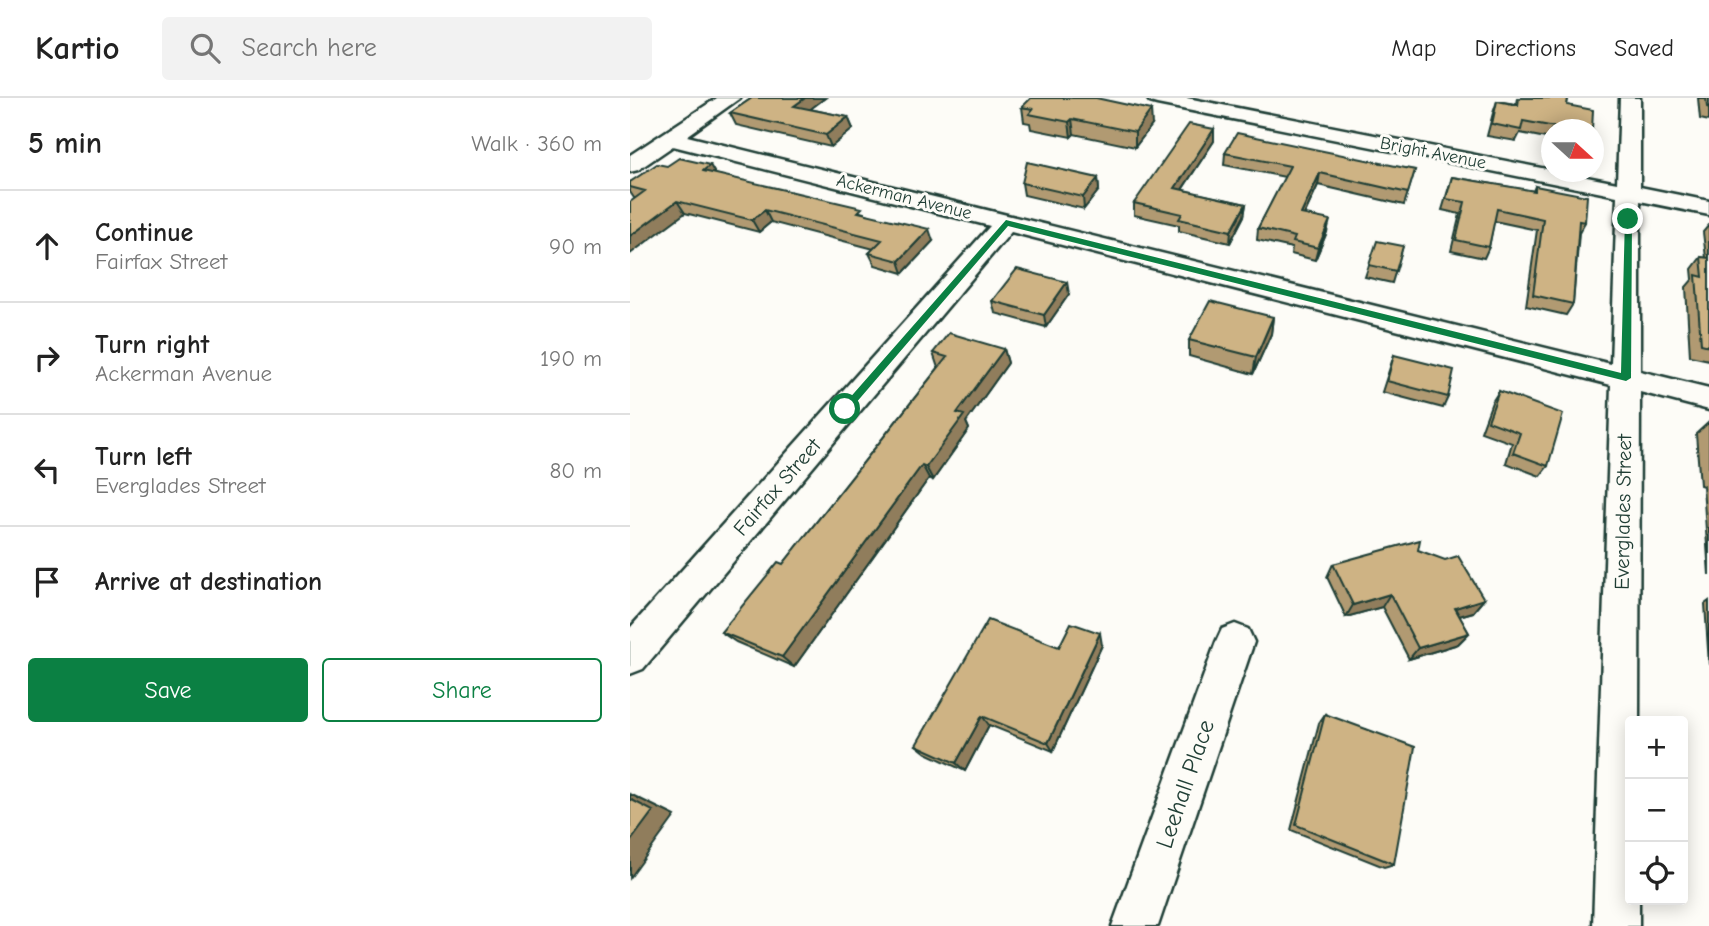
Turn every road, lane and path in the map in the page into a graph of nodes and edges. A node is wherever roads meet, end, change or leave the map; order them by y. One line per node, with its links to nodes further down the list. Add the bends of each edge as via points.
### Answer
1 (730, 98): 4 (street)
2 (1157, 98): 6 (street, Bright Avenue, via 1285,116)
3 (1630, 98): 6 (street, Everglades Street)
4 (669, 138): 5 (street); 8 (street, Ackerman Avenue)
5 (630, 165)
6 (1628, 192): 7 (street, Bright Avenue); 9 (street, Everglades Street)
7 (1709, 208)
8 (1006, 223): 9 (street, Ackerman Avenue); 12 (street, Fairfax Street)
9 (1626, 378): 10 (street, Ackerman Avenue); 14 (street, Everglades Street)
10 (1709, 398)
11 (1235, 642): 13 (street, Leehall Place)
12 (630, 656)
13 (1135, 926)
14 (1616, 926)

